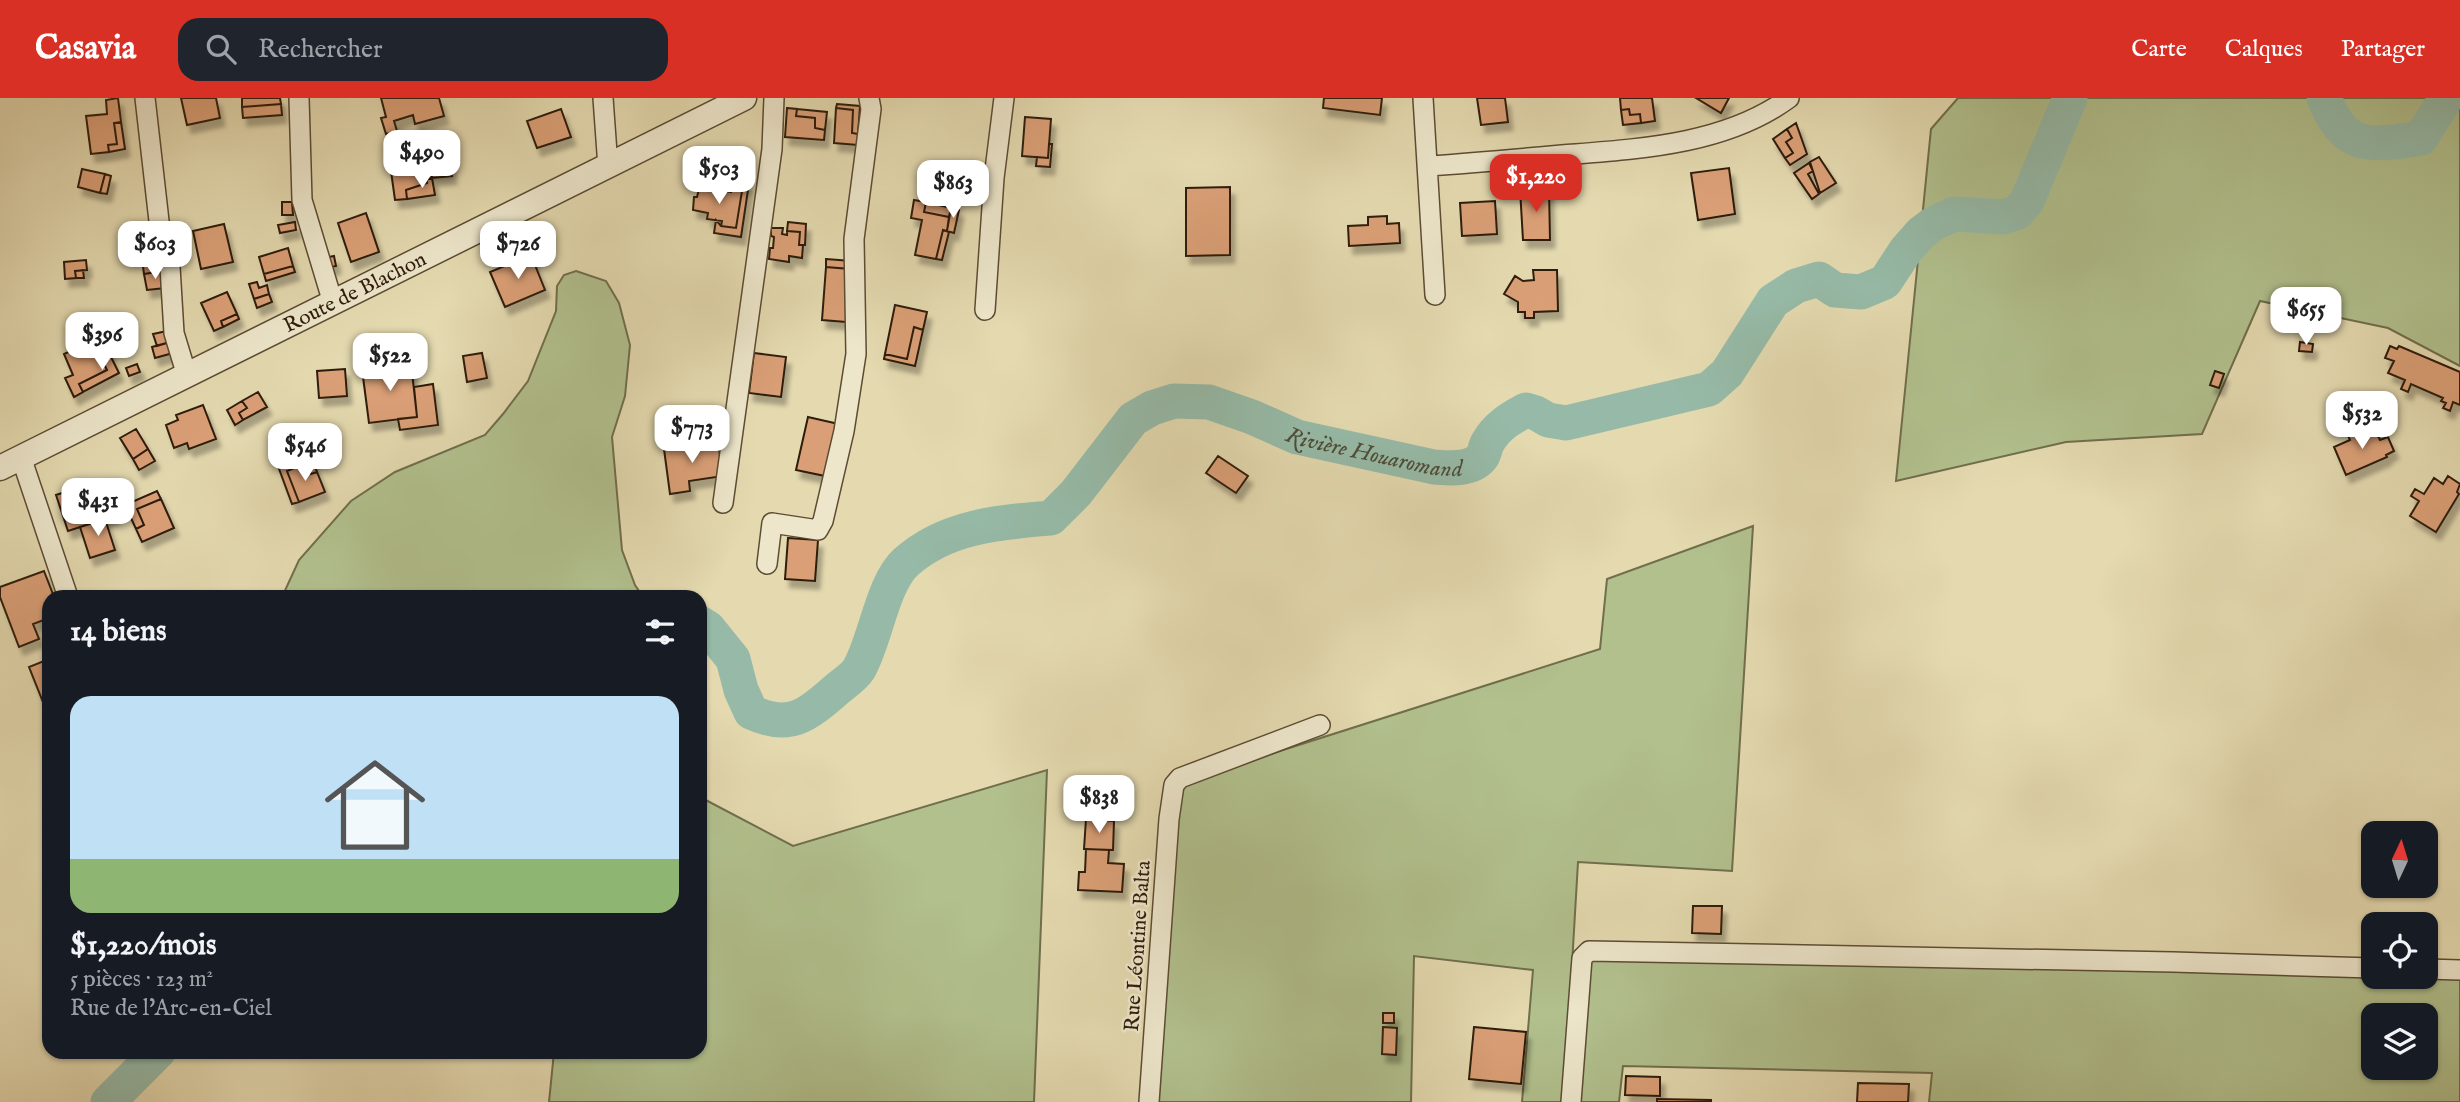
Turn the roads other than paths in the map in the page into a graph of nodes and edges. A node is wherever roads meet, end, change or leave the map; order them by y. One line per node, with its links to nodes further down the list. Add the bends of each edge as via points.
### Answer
1 (145, 98): 15 (street, via 163,249 170,267 174,333)
2 (299, 98): 13 (street, via 302,200)
3 (603, 98): 11 (street)
4 (744, 98): 11 (street, Route de Blachon)
5 (774, 98): 17 (street, via 772,149)
6 (869, 98): 18 (street, via 854,239 856,354 844,431 824,521 818,530 772,523)
7 (1004, 98): 14 (street)
8 (1423, 98): 10 (street)
9 (1788, 98): 10 (street, via 1756,117 1702,136 1651,146)
10 (1429, 166): 12 (street)
11 (608, 167): 13 (street, Route de Blachon)
12 (1435, 295)
13 (334, 303): 15 (street, Route de Blachon)
14 (985, 310)
15 (187, 376): 16 (street, Route de Blachon)
16 (10, 463): 19 (street)
17 (723, 503)
18 (767, 564)
19 (65, 590)
20 (1320, 725): 24 (street, Rue Léontine Balta, via 1180,778 1174,785)
21 (2361, 968): 25 (street, via 1589,950 1582,958)
22 (2438, 969): 23 (street)
23 (2460, 970)
24 (1149, 1102)
25 (1571, 1102)

